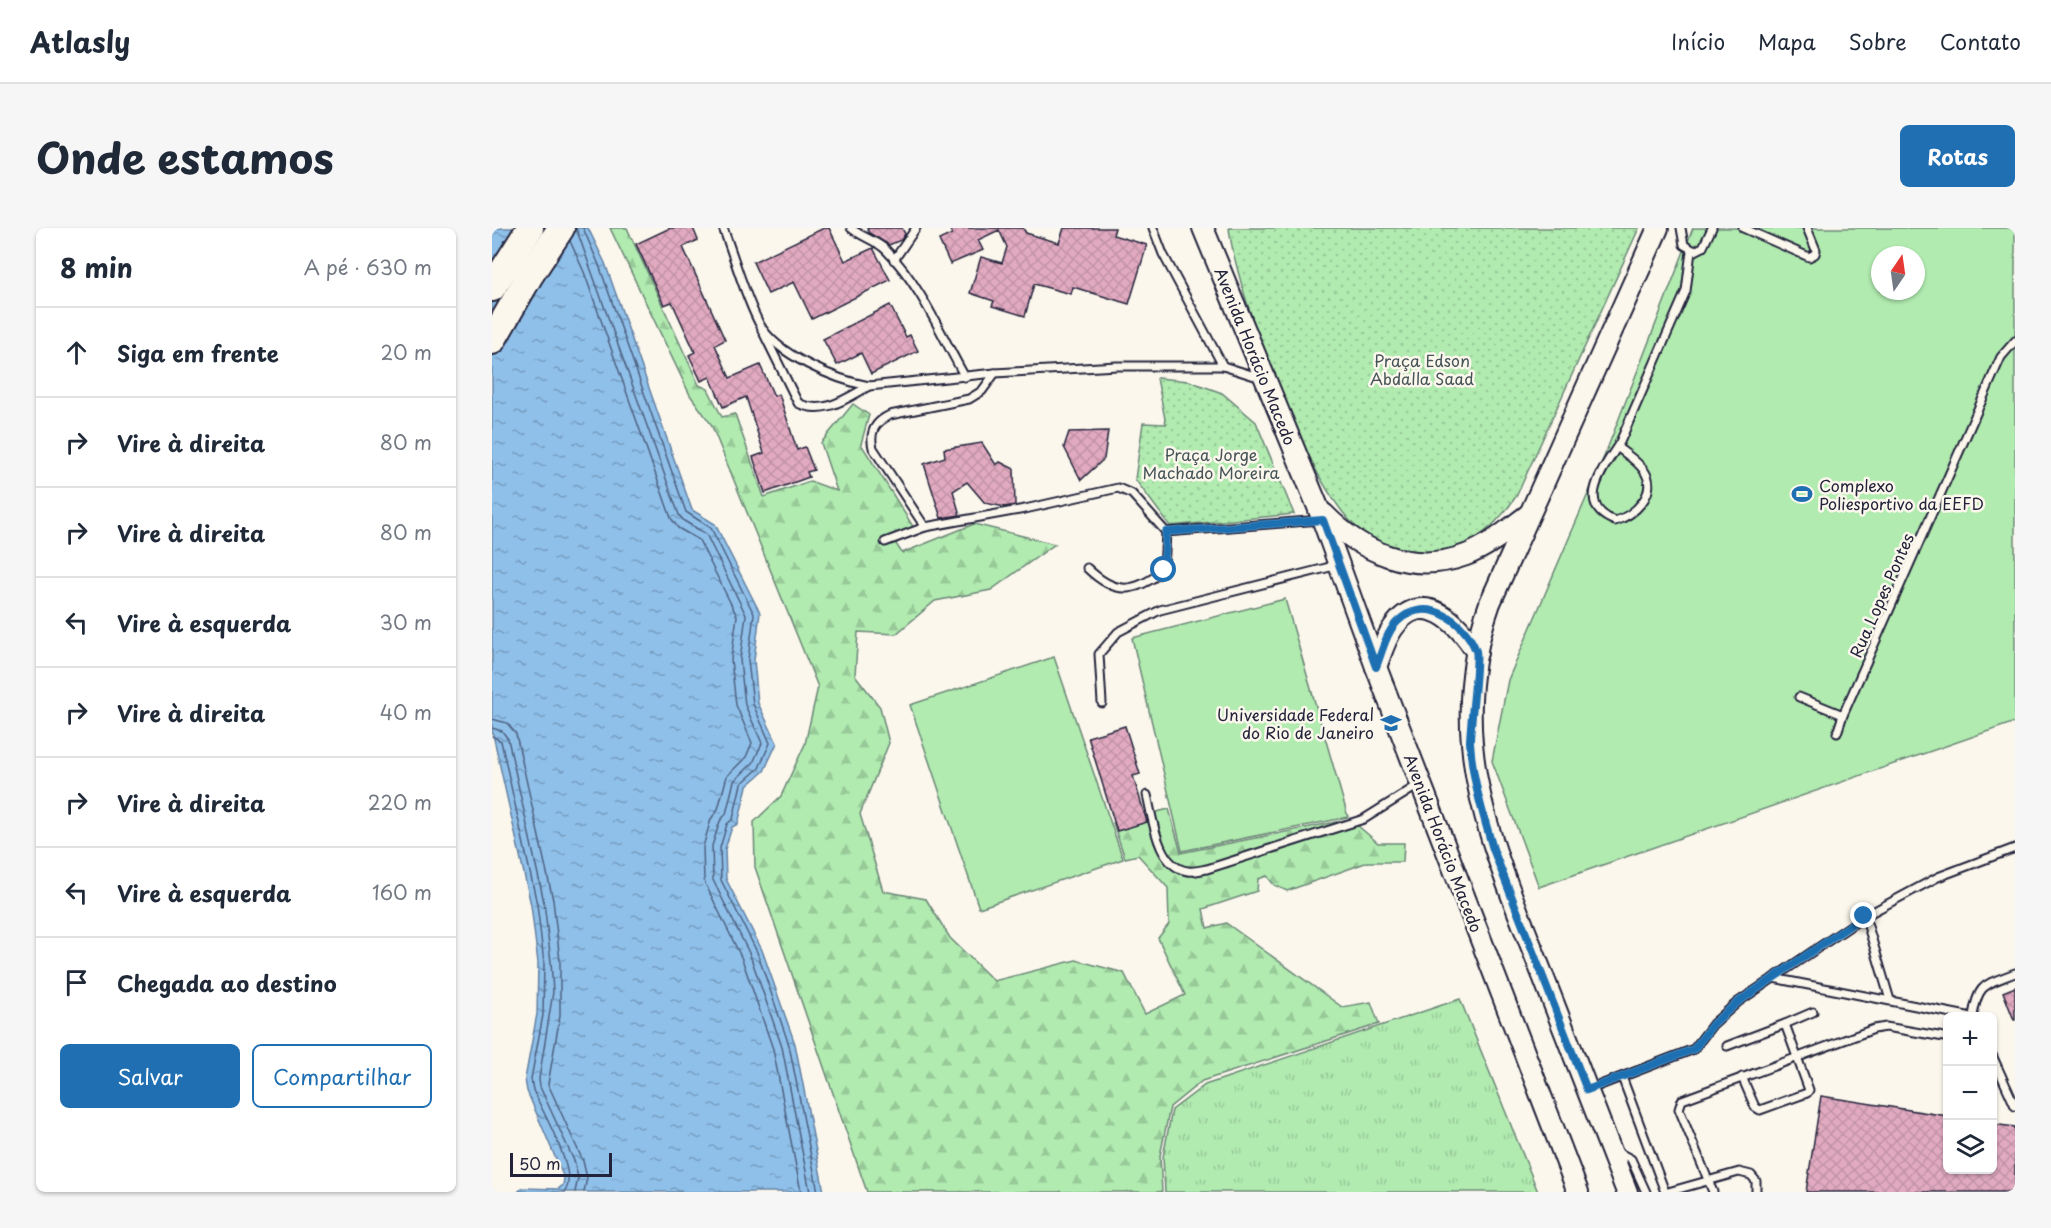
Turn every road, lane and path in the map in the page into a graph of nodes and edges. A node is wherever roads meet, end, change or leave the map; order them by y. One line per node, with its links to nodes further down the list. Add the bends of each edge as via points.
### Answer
1 (530, 228): 17 (highway)
2 (561, 228): 19 (highway)
3 (723, 228): 18 (lane)
4 (850, 228): 15 (lane, via 880,245)
5 (916, 228): 15 (lane)
6 (1153, 228): 21 (lane)
7 (1203, 228): 16 (street, Avenida Horácio Macedo)
8 (1218, 228): 16 (street)
9 (1658, 228): 27 (street)
10 (1681, 228): 14 (lane, via 1683,245)
11 (1712, 228): 14 (lane, via 1703,247)
12 (1743, 228): 13 (lane, via 1809,257 1816,250)
13 (1807, 228)
14 (1691, 250): 26 (lane, via 1686,291)
15 (894, 260): 23 (lane, via 925,302)
16 (1218, 264): 24 (street, Avenida Horácio Macedo)
17 (492, 288)
18 (760, 325): 25 (lane, via 782,347 816,369 834,378); 25 (lane, via 798,403 819,409)
19 (492, 341)
20 (2015, 341): 38 (lane, Rua Lopes Pontes, via 2001,357)
21 (1223, 366): 22 (lane, via 1117,366); 24 (lane)
22 (995, 373): 23 (lane); 29 (lane, via 982,391 969,399 890,415 873,429 873,448)
23 (965, 377): 25 (lane)
24 (1266, 379): 28 (street, Avenida Horácio Macedo)
25 (869, 386)
26 (1617, 447): 26 (lane, via 1602,471 1593,499 1599,513 1615,520 1636,511 1648,488 1647,475 1640,465)
27 (1530, 512): 28 (street, via 1466,555 1414,562 1386,558 1361,546); 34 (street, via 1490,603)
28 (1321, 514): 30 (lane); 32 (street, Avenida Horácio Macedo)
29 (925, 527): 30 (lane, via 1118,488 1132,494); 31 (lane)
30 (1166, 532): 33 (lane, via 1164,570 1152,580 1123,590)
31 (885, 542)
32 (1339, 565): 35 (street, Avenida Horácio Macedo); 37 (lane, via 1160,610 1118,632 1099,654)
33 (1087, 568)
34 (1477, 653): 35 (street, via 1448,616 1420,610 1397,622); 57 (street, via 1470,742 1483,813 1493,849)
35 (1376, 667): 40 (street, Avenida Horácio Macedo)
36 (1799, 697): 38 (lane)
37 (1102, 703)
38 (1843, 715): 39 (lane, Rua Lopes Pontes)
39 (1838, 734)
40 (1421, 783): 41 (lane, via 1364,819 1207,869 1188,871 1174,866 1165,856); 61 (street, Avenida Horácio Macedo)
41 (1147, 795)
42 (2015, 848): 43 (lane, via 1938,877)
43 (1864, 916): 45 (lane); 46 (lane)
44 (2015, 973): 49 (lane, via 1986,984 1976,995)
45 (1773, 978): 46 (lane); 55 (lane, via 1713,1024 1694,1049)
46 (1890, 1000): 48 (lane)
47 (1814, 1012): 50 (lane)
48 (1944, 1012)
49 (1974, 1012)
50 (1785, 1024): 52 (lane); 53 (lane)
51 (1943, 1037): 53 (lane, via 1886,1027)
52 (1727, 1046)
53 (1797, 1057): 56 (lane); 56 (lane, via 1807,1093 1757,1109)
54 (1997, 1066): 58 (lane)
55 (1622, 1077): 57 (lane); 64 (lane)
56 (1742, 1077): 60 (lane, via 1680,1104)
57 (1587, 1090): 59 (street)
58 (2015, 1106)
59 (1610, 1149): 62 (street); 63 (lane, via 1631,1159)
60 (1708, 1179): 64 (lane); 65 (lane); 66 (lane, via 1745,1173 1756,1181)
61 (1578, 1192)
62 (1627, 1192)
63 (1646, 1192)
64 (1666, 1192)
65 (1713, 1192)
66 (1756, 1192)

